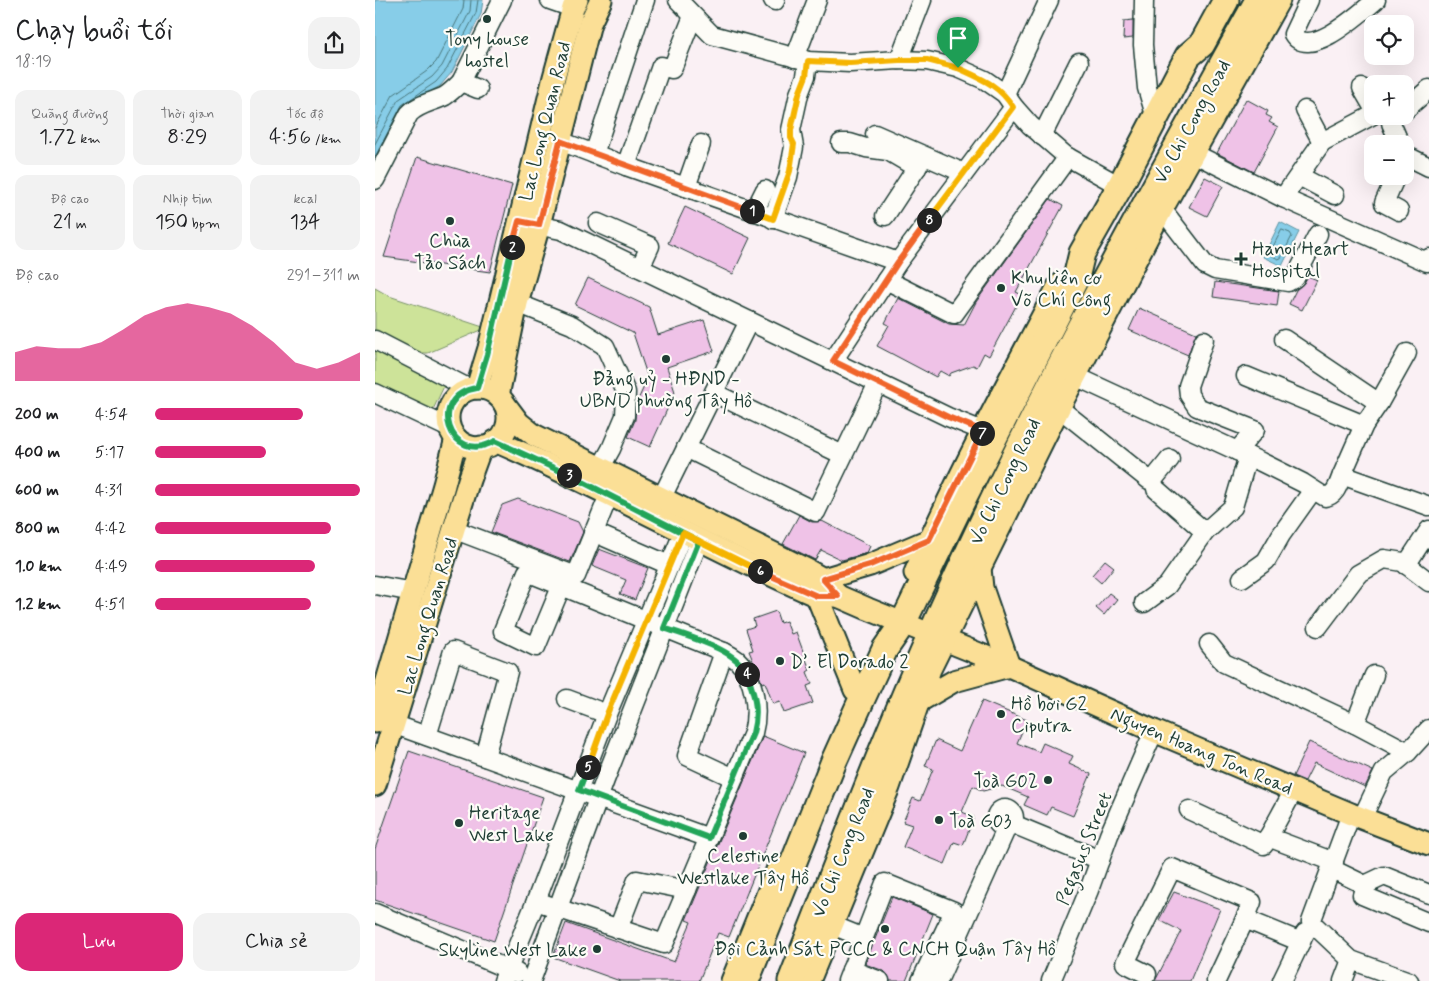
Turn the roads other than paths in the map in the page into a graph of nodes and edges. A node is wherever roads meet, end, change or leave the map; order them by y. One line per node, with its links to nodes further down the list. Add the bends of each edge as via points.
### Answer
1 (502, 0): 22 (street)
2 (551, 0): 16 (street)
3 (601, 0): 34 (main road, Lac Long Quan Road, via 590,23)
4 (645, 0): 39 (street)
5 (678, 0): 17 (street)
6 (817, 0): 19 (street)
7 (921, 0): 20 (street)
8 (1049, 0): 27 (street)
9 (1145, 0): 30 (street, via 1143,45 1147,88)
10 (1212, 0): 18 (main road, Vo Chi Cong Road, via 1191,39)
11 (1226, 0): 18 (highway, Vo Chi Cong Road, via 1202,44)
12 (1259, 0): 115 (highway, Vo Chi Cong Road, via 1072,341)
13 (1279, 0): 38 (main road, Vo Chi Cong Road)
14 (1309, 0): 15 (street, via 1293,34 1306,43 1321,40 1335,32)
15 (1376, 0)
16 (575, 4): 59 (main road, Lac Long Quan Road)
17 (693, 16): 19 (street, via 712,36); 43 (street, via 672,69 661,66)
18 (1188, 56): 30 (highway, Vo Chi Cong Road)
19 (802, 59): 20 (street, via 871,63); 58 (street, via 806,76 791,130 794,144 790,171)
20 (899, 60): 27 (street, via 927,60 958,68 985,80)
21 (1079, 62): 33 (street)
22 (461, 82): 24 (street); 47 (street, via 444,96 413,109)
23 (1362, 88): 26 (street)
24 (478, 89)
25 (1429, 89): 28 (street)
26 (1364, 91)
27 (1009, 101): 33 (street); 45 (street)
28 (1414, 102)
29 (1305, 110): 35 (street)
30 (1156, 118): 49 (highway, Vo Chi Cong Road)
31 (1364, 121): 35 (street)
32 (875, 134): 42 (street)
33 (1042, 136): 40 (street)
34 (560, 141): 39 (street); 61 (main road, Lac Long Quan Road)
35 (1322, 142): 46 (street)
36 (841, 143): 42 (street, via 888,151)
37 (701, 144): 50 (street)
38 (1193, 153): 53 (street); 54 (main road, Vo Chi Cong Road)
39 (594, 154): 43 (street)
40 (1067, 157): 49 (street); 67 (street, via 954,314)
41 (1414, 160): 44 (street)
42 (921, 162): 45 (street); 57 (street)
43 (626, 166): 50 (street)
44 (1429, 167)
45 (963, 173): 65 (street)
46 (1299, 176): 52 (street); 53 (street)
47 (375, 180)
48 (1392, 185): 55 (street, via 1384,203)
49 (1120, 186): 63 (highway, Vo Chi Cong Road)
50 (686, 187): 56 (street)
51 (765, 190): 56 (street)
52 (1335, 195)
53 (1283, 198): 64 (street)
54 (1162, 209): 62 (street, via 1205,265 1215,270 1289,282 1295,278); 75 (main road, Vo Chi Cong Road)
55 (1399, 211)
56 (754, 212): 58 (street)
57 (885, 216)
58 (773, 219): 65 (street)
59 (519, 221): 61 (street); 78 (main road, Lac Long Quan Road, via 489,348)
60 (598, 223): 66 (street, via 649,246)
61 (539, 225): 66 (street, via 561,230); 68 (main road, Lac Long Quan Road)
62 (1319, 234)
63 (1082, 253): 85 (main road, via 1065,274); 118 (highway, Vo Chi Cong Road, via 1076,278)
64 (1428, 261)
65 (898, 262): 67 (street)
66 (640, 268): 69 (street)
67 (886, 280): 74 (street)
68 (517, 303): 81 (main road, Lac Long Quan Road); 92 (street, via 572,325 605,346 626,392 625,416)
69 (749, 321): 74 (street); 80 (street)
70 (1284, 339): 82 (street)
71 (375, 340): 78 (street)
72 (1204, 340): 89 (street, via 1187,386 1189,395 1197,407 1255,430)
73 (1407, 352): 82 (street)
74 (833, 361): 77 (street)
75 (1075, 376): 83 (main road, Vo Chi Cong Road); 89 (street)
76 (1246, 376): 84 (street)
77 (878, 383): 85 (street); 90 (street)
78 (473, 388): 81 (main road, via 484,389); 86 (main road, via 451,403 448,412)
79 (375, 393): 86 (street)
80 (714, 393): 88 (street); 90 (street)
81 (501, 400): 87 (main road, via 507,420 501,436); 92 (main road, Nguyen Hoang Ton Road, via 519,423 535,435)
82 (1379, 403): 84 (street)
83 (1059, 408): 91 (street, via 1149,480 1153,480); 107 (main road, Vo Chi Cong Road)
84 (1364, 425): 93 (street)
85 (983, 431): 104 (main road)
86 (452, 433): 87 (main road, via 463,444 472,447); 114 (main road, Lac Long Quan Road)
87 (488, 444): 96 (main road, Nguyen Hoang Ton Road, via 547,464); 99 (main road, Lac Long Quan Road)
88 (686, 448): 90 (street, via 816,512); 97 (street)
89 (1242, 454): 95 (street); 102 (street, via 1233,507)
90 (843, 455)
91 (1170, 459)
92 (601, 467): 97 (main road, Nguyen Hoang Ton Road)
93 (1342, 475): 95 (street, via 1331,496 1325,497); 98 (street)
94 (1156, 490): 102 (street)
95 (1313, 490): 108 (street, via 1266,561)
96 (609, 495): 101 (street); 103 (main road, Nguyen Hoang Ton Road)
97 (661, 499): 113 (main road, Nguyen Hoang Ton Road)
98 (1429, 506)
99 (453, 529): 101 (street, via 576,576); 132 (main road, Lac Long Quan Road)
100 (1429, 530): 106 (street)
101 (593, 532): 105 (street)
102 (1205, 532): 116 (street, via 1167,586)
103 (691, 537): 105 (street); 113 (main road, Nguyen Hoang Ton Road); 120 (street)
104 (929, 540): 112 (main road); 113 (main road, via 870,565)
105 (669, 565): 117 (street)
106 (1406, 565): 109 (street); 119 (street, via 1384,559 1358,574)
107 (980, 568): 115 (main road, Vo Chi Cong Road); 125 (main road, via 982,588)
108 (1242, 578)
109 (1429, 582)
110 (375, 585): 114 (street)
111 (561, 587): 117 (street)
112 (908, 588): 118 (highway)
113 (826, 591): 118 (main road, Nguyen Hoang Ton Road); 128 (main road)
114 (413, 592): 132 (main road, Lac Long Quan Road)
115 (958, 595): 121 (highway, Vo Chi Cong Road)
116 (1144, 603)
117 (646, 621): 120 (street); 131 (street)
118 (897, 621): 121 (main road, Nguyen Hoang Ton Road); 124 (highway, Vo Chi Cong Road)
119 (1318, 627)
120 (664, 628): 123 (street); 143 (street)
121 (938, 637): 125 (main road, Nguyen Hoang Ton Road); 126 (highway); 171 (highway, Vo Chi Cong Road)
122 (1209, 644): 133 (street, via 1224,663)
123 (724, 652): 139 (street, via 746,671 757,718); 139 (street, via 687,756)
124 (879, 653): 128 (main road, Vo Chi Cong Road); 170 (highway, Vo Chi Cong Road)
125 (1009, 666): 130 (main road, via 954,681); 135 (main road, Nguyen Hoang Ton Road)
126 (930, 669): 130 (main road, Vo Chi Cong Road)
127 (1374, 675): 133 (street)
128 (855, 690): 169 (main road, Vo Chi Cong Road, via 824,756)
129 (567, 698): 131 (street)
130 (918, 702): 160 (main road, Vo Chi Cong Road, via 889,786)
131 (607, 714): 141 (street)
132 (384, 723): 136 (street); 140 (main road, Lac Long Quan Road)
133 (1355, 724): 137 (street)
134 (1429, 729): 137 (street)
135 (1154, 731): 142 (main road, Nguyen Hoang Ton Road); 149 (street, Pegasus Street)
136 (427, 736): 138 (street); 138 (street, via 453,652 508,672)
137 (1403, 756): 145 (street, via 1384,772)
138 (485, 757): 141 (street)
139 (734, 778): 147 (street)
140 (375, 785)
141 (579, 790): 143 (street); 154 (street)
142 (1294, 790): 145 (main road, Nguyen Hoang Ton Road); 146 (street)
143 (599, 798): 147 (street); 155 (street)
144 (1189, 810): 146 (street, via 1263,845)
145 (1357, 816): 148 (main road, Nguyen Hoang Ton Road); 150 (street)
146 (1268, 837): 150 (street)
147 (709, 838): 152 (street)
148 (1429, 844)
149 (1100, 860): 175 (street, via 1010,825); 176 (street, Pegasus Street)
150 (1333, 865): 151 (street); 158 (street)
151 (1365, 885): 153 (street, via 1384,876); 159 (street, via 1362,895)
152 (687, 890): 161 (street, via 637,880); 161 (street, via 664,944)
153 (1429, 894)
154 (536, 902): 155 (street); 166 (street)
155 (558, 909): 161 (street); 168 (street)
156 (375, 914): 166 (street)
157 (1245, 919): 163 (street); 165 (street, via 1252,902 1173,868 1125,963); 177 (street)
158 (1311, 922): 163 (street); 164 (street)
159 (1429, 923)
160 (832, 925): 162 (street); 172 (main road, Vo Chi Cong Road)
161 (618, 929)
162 (864, 938): 167 (street); 174 (street, via 885,883 954,911)
163 (1301, 942): 178 (street)
164 (1351, 960): 179 (street); 180 (street)
165 (1147, 974)
166 (506, 975): 168 (street)
167 (849, 976): 173 (street)
168 (533, 980)
169 (732, 981)
170 (746, 981)
171 (791, 981)
172 (809, 981)
173 (880, 981)
174 (921, 981)
175 (938, 981)
176 (1051, 981)
177 (1216, 981)
178 (1282, 981)
179 (1343, 981)
180 (1409, 981)

